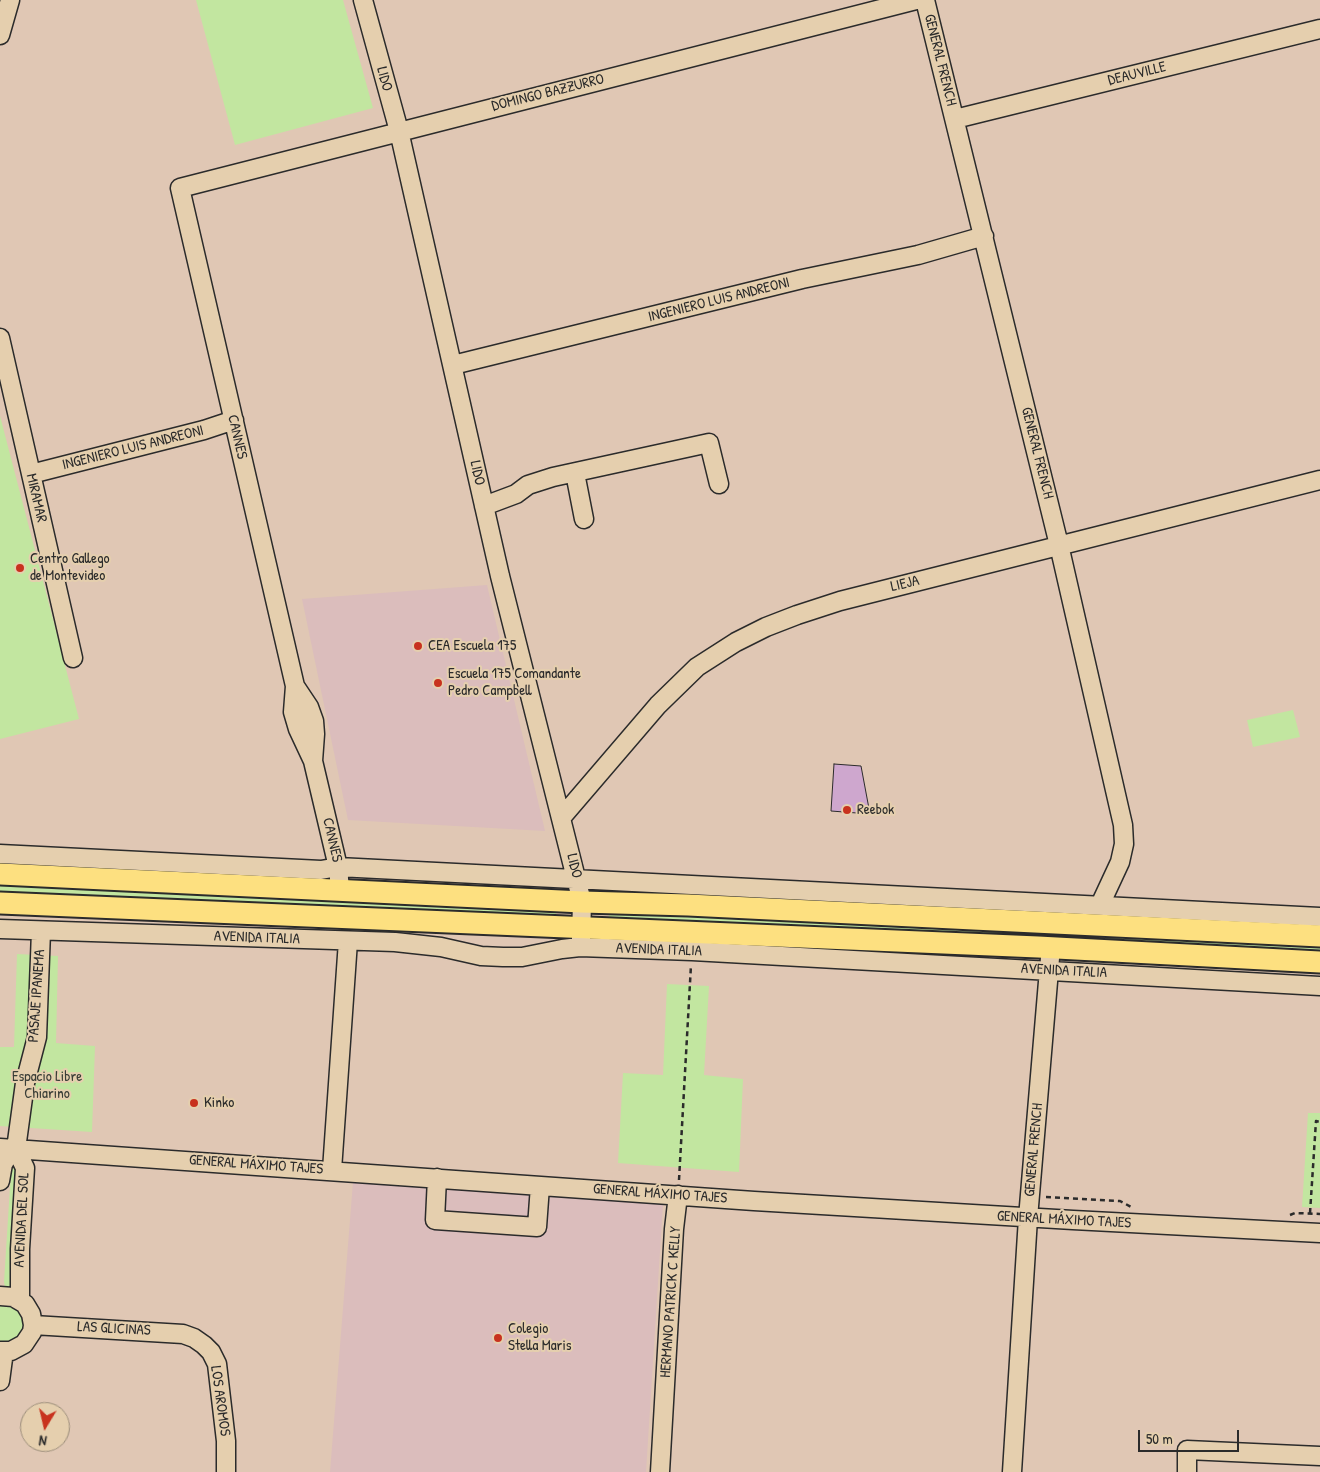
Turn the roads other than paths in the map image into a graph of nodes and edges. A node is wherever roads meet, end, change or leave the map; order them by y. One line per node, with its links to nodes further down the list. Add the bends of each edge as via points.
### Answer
1 (10, 0): 6 (street)
2 (363, 0): 8 (street, LIDO)
3 (916, 0): 8 (street, DOMINGO BAZZURRO)
4 (925, 0): 7 (street, GENERAL FRENCH)
5 (1320, 29): 7 (street, DEAUVILLE)
6 (0, 35)
7 (954, 119): 10 (street, GENERAL FRENCH)
8 (398, 131): 9 (street, DOMINGO BAZZURRO); 12 (street, LIDO)
9 (180, 188): 13 (street, CANNES)
10 (984, 236): 12 (street, INGENIERO LUIS ANDREONI, via 918,255 802,279); 20 (street, GENERAL FRENCH)
11 (0, 338): 15 (street, MIRAMAR)
12 (453, 366): 18 (street, LIDO)
13 (234, 420): 15 (street, INGENIERO LUIS ANDREONI); 24 (street, CANNES, via 295,686 314,721 313,761)
14 (575, 473): 17 (street, via 709,442); 18 (street, via 528,485 516,494); 19 (street)
15 (31, 474): 21 (street, MIRAMAR)
16 (1320, 480): 20 (street, LIEJA)
17 (719, 484)
18 (484, 506): 22 (street, LIDO)
19 (584, 519)
20 (1059, 545): 22 (street, LIEJA, via 840,601 797,615 736,642 697,667 658,704); 30 (street, GENERAL FRENCH, via 1123,825 1124,844 1120,862)
21 (73, 658)
22 (562, 817): 26 (street, LIDO)
23 (0, 854): 24 (street, via 322,870)
24 (338, 867): 26 (street); 27 (street, CANNES)
25 (0, 874): 27 (main road)
26 (577, 880): 28 (street, LIDO); 30 (street)
27 (340, 890): 28 (main road)
28 (582, 902): 34 (main road); 35 (street, LIDO)
29 (0, 904): 35 (main road, AVENIDA ITALIA)
30 (1100, 905): 31 (street)
31 (1320, 916)
32 (0, 929): 33 (street, AVENIDA ITALIA)
33 (41, 931): 36 (street, AVENIDA ITALIA); 41 (street, PASAJE IPANEMA, via 37,1037)
34 (1320, 936)
35 (581, 937): 36 (street, AVENIDA ITALIA, via 562,949 522,957 481,956 395,942); 37 (main road, AVENIDA ITALIA); 39 (street, AVENIDA ITALIA, via 692,951)
36 (348, 941): 42 (street)
37 (1050, 948): 38 (main road, AVENIDA ITALIA); 39 (street, GENERAL FRENCH)
38 (1320, 962)
39 (1050, 970): 40 (street, AVENIDA ITALIA); 47 (street, GENERAL FRENCH)
40 (1320, 986)
41 (8, 1149): 42 (street, GENERAL MÁXIMO TAJES); 44 (street, AVENIDA DEL SOL); 50 (street, AVENIDA DEL SOL, via 23,1161 25,1168)
42 (332, 1170): 43 (street, GENERAL MÁXIMO TAJES)
43 (437, 1178): 45 (street, GENERAL MÁXIMO TAJES); 45 (street, via 435,1220 537,1227)
44 (0, 1181)
45 (540, 1186): 46 (street, GENERAL MÁXIMO TAJES)
46 (678, 1195): 47 (street, GENERAL MÁXIMO TAJES); 57 (street, HERMANO PATRICK C KELLY)
47 (1028, 1218): 48 (street, GENERAL MÁXIMO TAJES); 58 (street, GENERAL FRENCH)
48 (1314, 1233)
49 (0, 1296): 50 (street)
50 (20, 1300): 51 (street, via 31,1314)
51 (33, 1325): 52 (street, LAS GLICINAS, via 183,1334); 53 (street, via 24,1344 12,1351)
52 (194, 1338): 56 (street, LOS AROMOS, via 211,1352 216,1364 226,1441)
53 (2, 1351): 54 (street)
54 (0, 1381)
55 (1320, 1456): 59 (street, via 1187,1450)
56 (226, 1472)
57 (660, 1472)
58 (1012, 1472)
59 (1187, 1472)

